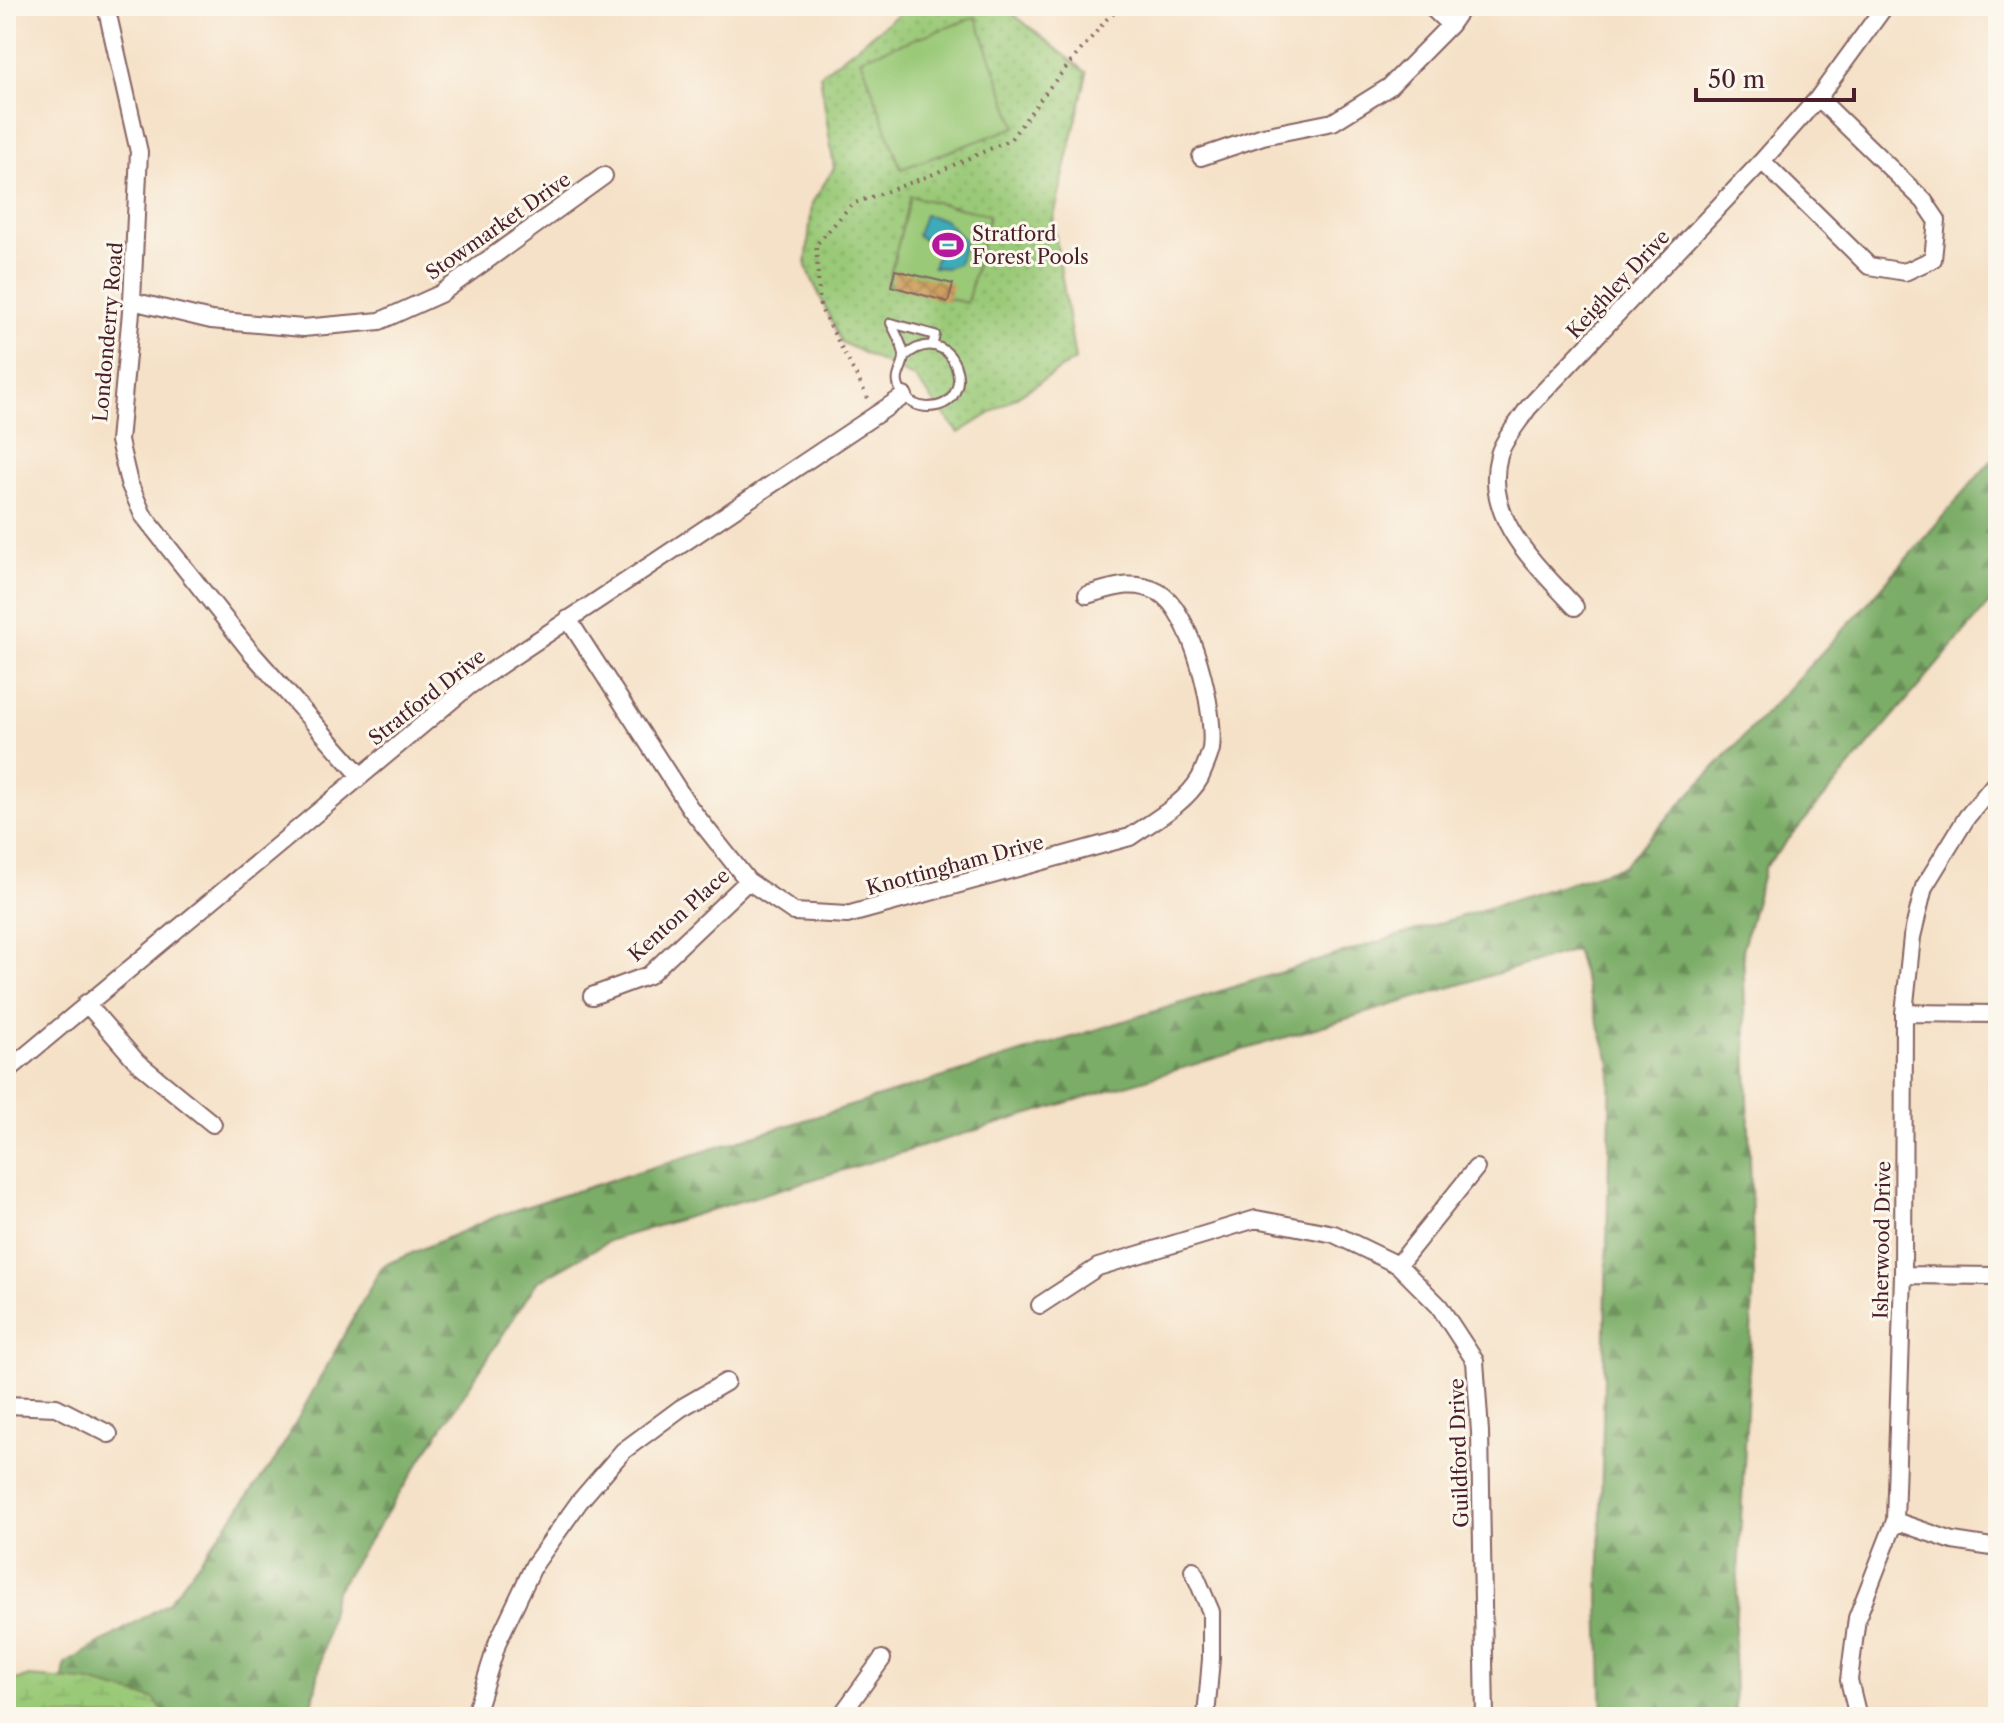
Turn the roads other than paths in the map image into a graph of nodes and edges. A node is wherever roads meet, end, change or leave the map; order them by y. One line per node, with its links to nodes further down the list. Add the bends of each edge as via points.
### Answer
1 (106, 6): 10 (street, Londonderry Road, via 139,152)
2 (1430, 6): 5 (street)
3 (1463, 6): 5 (street)
4 (1885, 6): 6 (street, Keighley Drive)
5 (1450, 25): 7 (street, via 1389,87 1333,122 1263,136)
6 (1818, 98): 8 (street, Keighley Drive); 8 (street, via 1924,201 1937,220 1933,259 1905,272 1869,266)
7 (1201, 157)
8 (1762, 161): 15 (street, Keighley Drive, via 1528,408 1499,453 1496,496 1517,543)
9 (604, 176): 10 (street, Stowmarket Drive, via 440,294 380,321 288,327 211,320)
10 (132, 301): 17 (street, Londonderry Road, via 119,441 143,515 251,652)
11 (932, 346): 12 (lane); 12 (lane, via 935,335 891,323); 13 (lane, via 956,363 955,392 931,407)
12 (904, 357): 13 (lane, via 897,377)
13 (904, 396): 16 (street, Stratford Drive)
14 (1087, 595): 19 (street, Knottingham Drive, via 1131,583 1160,593 1184,620 1212,717 1211,751 1198,781 1170,810 1130,837 847,915 794,912)
15 (1575, 607)
16 (568, 619): 17 (street, Stratford Drive, via 469,686); 19 (street, Knottingham Drive, via 690,808)
17 (360, 775): 21 (street, Stratford Drive)
18 (1998, 780): 22 (street, Isherwood Drive, via 1967,817 1924,887 1912,937)
19 (748, 881): 20 (street, Kenton Place, via 649,975)
20 (592, 996)
21 (86, 1003): 24 (street, Stratford Drive); 25 (street, via 137,1062)
22 (1904, 1013): 23 (street); 28 (street, Isherwood Drive)
23 (1998, 1014)
24 (6, 1072)
25 (213, 1124)
26 (1476, 1168): 27 (street)
27 (1398, 1265): 30 (street, Guildford Drive, via 1334,1234 1256,1219 1098,1267); 41 (street, Guildford Drive, via 1439,1306 1475,1361)
28 (1903, 1275): 29 (street); 34 (street, Isherwood Drive)
29 (1998, 1276)
30 (1040, 1305)
31 (726, 1382): 38 (street, via 623,1451 579,1502 534,1565 498,1641)
32 (6, 1405): 33 (street, via 56,1407)
33 (109, 1434)
34 (1895, 1521): 35 (street, via 1953,1541); 42 (street, Isherwood Drive, via 1857,1618 1849,1680)
35 (1998, 1548)
36 (1193, 1570): 40 (street, via 1211,1612)
37 (882, 1659): 39 (street)
38 (474, 1717)
39 (840, 1717)
40 (1206, 1717)
41 (1485, 1717)
42 (1858, 1717)

